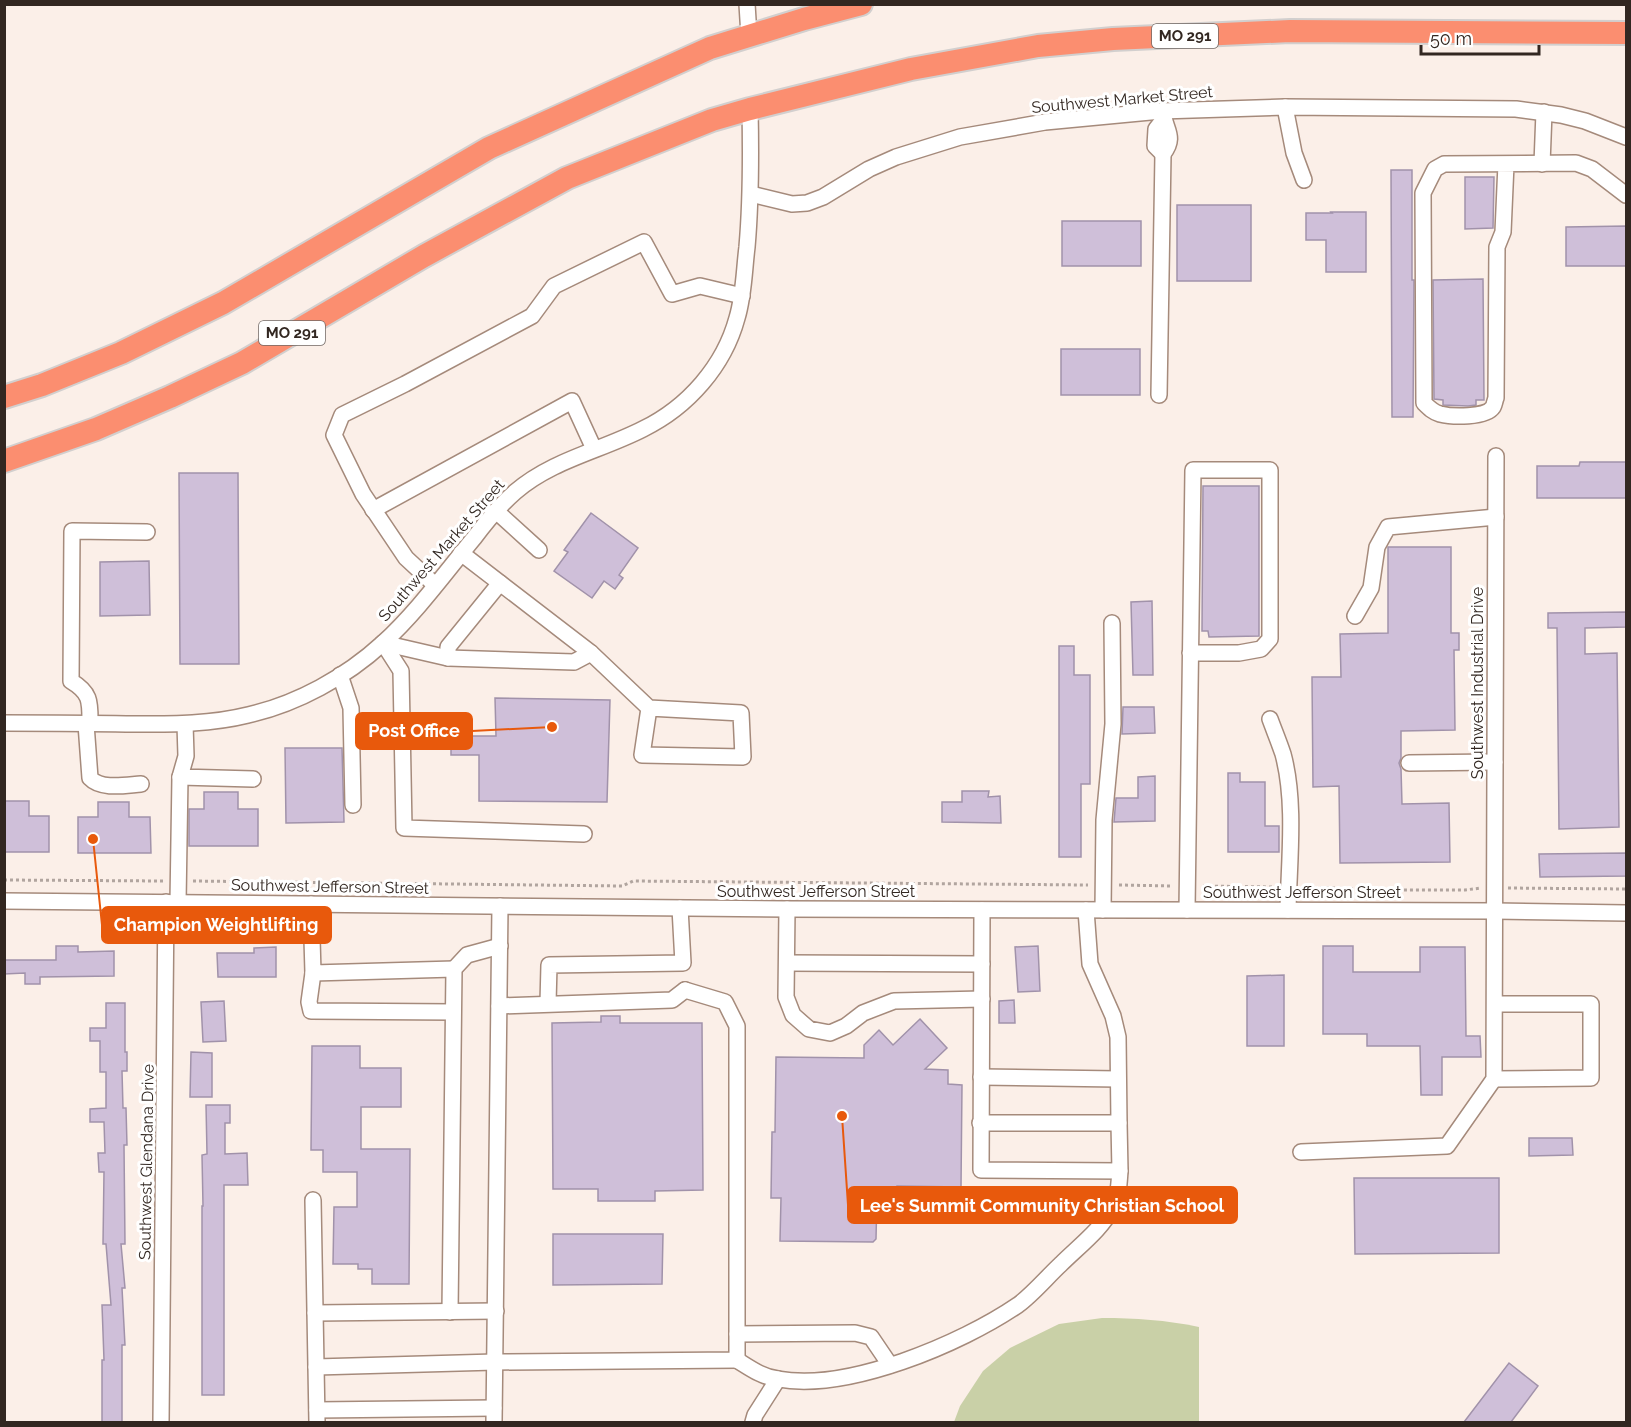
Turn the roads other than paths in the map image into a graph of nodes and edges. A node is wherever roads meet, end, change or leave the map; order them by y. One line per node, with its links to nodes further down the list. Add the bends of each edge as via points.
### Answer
1 (747, 4): 4 (street)
2 (861, 4): 4 (highway)
3 (1626, 33): 6 (highway, MO 291, via 1290,31 1113,39 1038,46 911,69)
4 (749, 36): 17 (highway, via 710,48 489,148 223,303 121,353)
5 (1285, 107): 7 (street, Southwest Market Street); 8 (street, Southwest Market Street); 12 (street)
6 (750, 109): 13 (street); 20 (highway, MO 291, via 712,120 567,178 242,363 96,429)
7 (1544, 112): 9 (street, Southwest Market Street); 11 (street)
8 (1163, 115): 13 (street, Southwest Market Street, via 1046,122 960,137 896,157 807,203 792,204); 16 (street, via 1156,129 1155,146 1163,154)
9 (1626, 136)
10 (1506, 164): 10 (street, via 1444,164 1435,169 1423,193 1424,403 1442,415 1479,416 1494,407 1497,247 1503,232); 11 (street)
11 (1542, 164): 14 (street, via 1576,163)
12 (1304, 180)
13 (751, 195): 15 (street, Southwest Market Street)
14 (1626, 195)
15 (742, 296): 18 (street, Southwest Market Street, via 729,342 703,382 664,418); 21 (street, via 700,286 672,294 644,242 554,286 532,316 342,415 334,435)
16 (1159, 395)
17 (4, 397)
18 (594, 449): 21 (street, via 572,401); 22 (street, Southwest Market Street, via 529,480)
19 (1496, 456): 23 (street, Southwest Industrial Drive)
20 (4, 461)
21 (373, 510): 28 (street, via 406,558)
22 (496, 511): 25 (street); 26 (street, Southwest Market Street)
23 (1496, 517): 29 (street, via 1388,527 1377,547 1371,588); 41 (street, Southwest Industrial Drive)
24 (147, 532): 39 (street, via 72,531 71,681 82,687 90,701)
25 (539, 550)
26 (461, 553): 27 (street); 28 (street, Southwest Market Street)
27 (500, 583): 32 (street); 34 (street, via 448,647)
28 (435, 585): 31 (street, Southwest Market Street)
29 (1355, 616)
30 (1112, 623): 56 (street, via 1113,724 1104,820)
31 (383, 643): 34 (street); 35 (street, Southwest Market Street); 47 (street, via 401,671 404,828)
32 (591, 653): 34 (street, via 574,662); 36 (street)
33 (1190, 653): 33 (street, via 1193,470 1270,470 1270,639 1261,649 1239,653); 57 (street)
34 (448, 658)
35 (340, 675): 40 (street, Southwest Market Street, via 276,707); 46 (street, via 351,708)
36 (650, 708): 36 (street, via 741,713 743,757 642,755)
37 (1270, 719): 58 (street, via 1283,755 1288,789)
38 (4, 723): 39 (street, Southwest Market Street)
39 (88, 724): 40 (street, Southwest Market Street); 45 (street, via 90,778 94,783)
40 (185, 724): 43 (street, Southwest Glendana Drive, via 186,756)
41 (1495, 762): 42 (street); 59 (street, Southwest Industrial Drive)
42 (1409, 763)
43 (180, 777): 44 (street); 49 (street, Southwest Glendana Drive, via 178,881)
44 (253, 779)
45 (141, 784)
46 (352, 805)
47 (584, 834)
48 (4, 901): 49 (street, Southwest Jefferson Street)
49 (172, 902): 50 (street, Southwest Jefferson Street); 92 (street, Southwest Glendana Drive)
50 (311, 904): 51 (street, Southwest Jefferson Street); 66 (street)
51 (500, 906): 52 (street, Southwest Jefferson Street); 61 (street)
52 (680, 908): 53 (street, Southwest Jefferson Street); 62 (street)
53 (787, 909): 54 (street, Southwest Jefferson Street); 63 (street)
54 (982, 909): 55 (street, Southwest Jefferson Street); 64 (street)
55 (1086, 910): 56 (street, Southwest Jefferson Street); 75 (street, via 1090,964 1118,1037)
56 (1103, 910): 57 (street, Southwest Jefferson Street)
57 (1187, 910): 58 (street, Southwest Jefferson Street)
58 (1287, 910): 59 (street, Southwest Jefferson Street)
59 (1495, 911): 60 (street, Southwest Jefferson Street); 70 (street, Southwest Industrial Drive)
60 (1626, 913)
61 (500, 946): 65 (street, via 467,955); 71 (street)
62 (683, 963): 67 (street); 69 (street, via 549,965)
63 (788, 963): 64 (street); 68 (street, via 786,997 794,1015 809,1029 830,1033 862,1013 894,1001)
64 (982, 964): 68 (street)
65 (453, 969): 66 (street); 72 (street)
66 (313, 973): 72 (street, via 311,1011)
67 (685, 990): 69 (street, via 672,1000); 84 (street, via 725,1002 737,1026)
68 (982, 999): 73 (street)
69 (548, 1003): 71 (street)
70 (1495, 1004): 74 (street, Southwest Industrial Drive); 74 (street, via 1591,1004 1591,1078)
71 (499, 1006): 81 (street)
72 (453, 1012): 82 (street)
73 (981, 1077): 75 (street); 76 (street)
74 (1494, 1078): 78 (street, via 1447,1146)
75 (1118, 1079): 77 (street)
76 (980, 1123): 77 (street); 79 (street, via 981,1170)
77 (1119, 1123): 79 (street)
78 (1301, 1152)
79 (1120, 1171): 87 (street, via 1113,1207 1096,1229 1019,1303 978,1329)
80 (313, 1200): 83 (street)
81 (496, 1311): 82 (street); 86 (street)
82 (450, 1312): 83 (street)
83 (315, 1313): 88 (street)
84 (737, 1334): 85 (street); 87 (street, via 855,1333 871,1337)
85 (737, 1360): 86 (street); 89 (street)
86 (495, 1362): 88 (street); 90 (street)
87 (890, 1365): 89 (street, via 816,1381)
88 (316, 1366): 91 (street)
89 (778, 1379): 93 (street)
90 (494, 1415): 91 (street)
91 (317, 1416)
92 (161, 1422)
93 (753, 1422)

